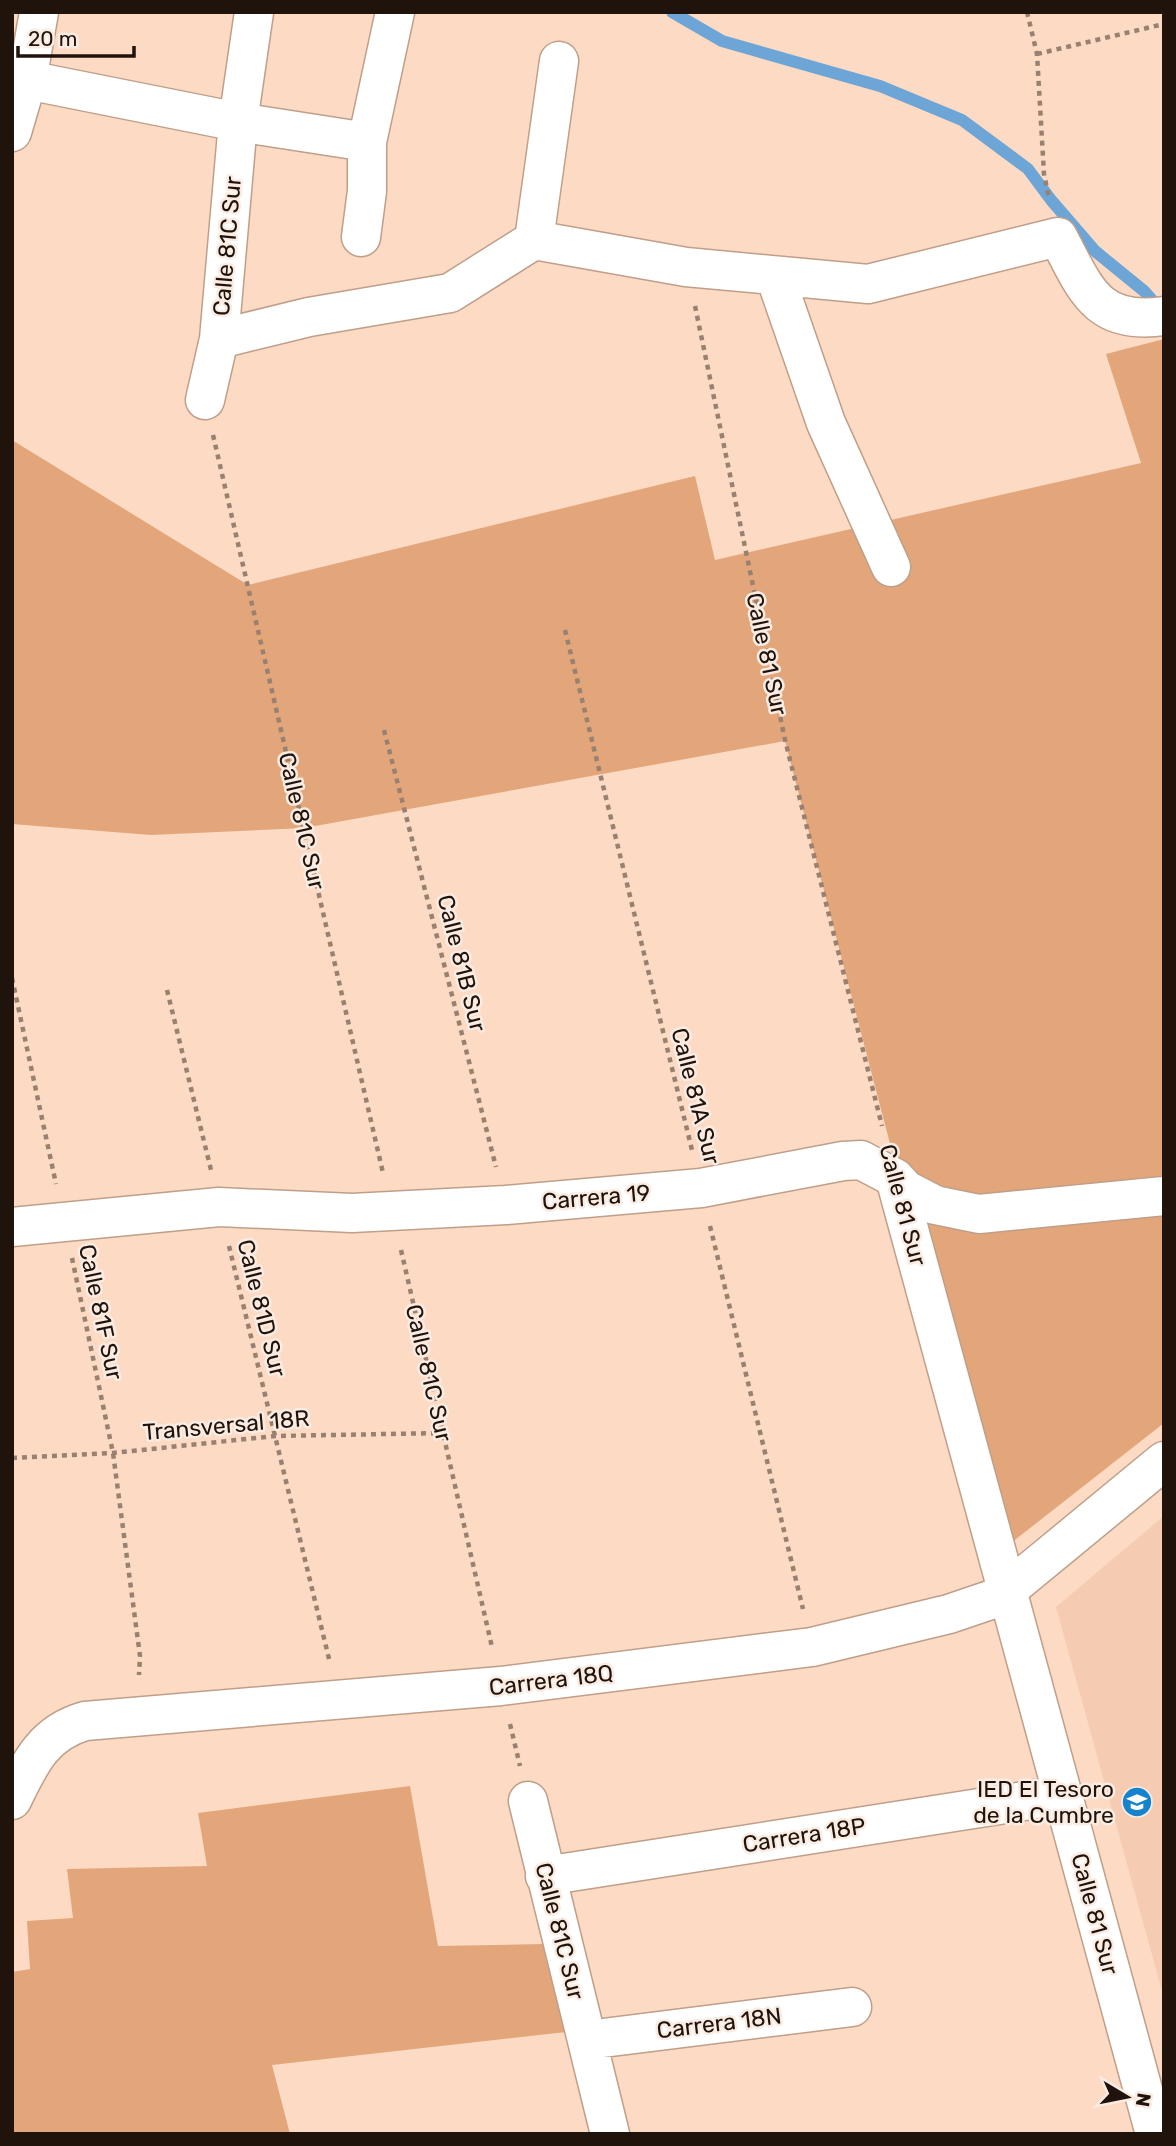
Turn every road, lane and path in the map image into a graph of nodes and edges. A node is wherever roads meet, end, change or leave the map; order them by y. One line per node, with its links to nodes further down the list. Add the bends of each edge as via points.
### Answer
1 (39, 12): 8 (street)
2 (254, 12): 9 (street, Calle 81C Sur)
3 (395, 12): 11 (street)
4 (1027, 12): 6 (path)
5 (1164, 24): 6 (path)
6 (1037, 54): 12 (path)
7 (559, 61): 14 (street)
8 (20, 79): 9 (street); 10 (street)
9 (238, 122): 11 (street); 18 (street, Calle 81C Sur)
10 (12, 132)
11 (367, 142): 13 (street)
12 (1044, 174)
13 (361, 237)
14 (534, 240): 15 (street); 18 (street, via 450,293 309,317)
15 (687, 267): 16 (street); 25 (path, Calle 81 Sur, via 785,740)
16 (775, 276): 17 (street, via 868,284 1058,237 1090,296 1108,312); 20 (street, via 826,423)
17 (1164, 316)
18 (219, 339): 19 (street, Calle 81C Sur)
19 (205, 400): 30 (path, Calle 81C Sur)
20 (891, 567)
21 (565, 630): 26 (path, Calle 81A Sur)
22 (384, 730): 28 (path, Calle 81B Sur)
23 (12, 978): 31 (path, Calle 81F Sur)
24 (167, 990): 29 (path, Calle 81D Sur)
25 (895, 1178): 26 (street, Carrera 19, via 861,1160); 27 (street, Carrera 19, via 906,1190 935,1205 979,1214); 39 (street, Calle 81 Sur)
26 (701, 1188): 28 (street, Carrera 19); 38 (path, Calle 81A Sur)
27 (1164, 1196)
28 (506, 1205): 30 (street, Carrera 19)
29 (219, 1207): 30 (street, Carrera 19, via 352,1213); 31 (street, Carrera 19); 34 (path, Calle 81D Sur)
30 (391, 1209): 33 (path, Calle 81C Sur)
31 (64, 1223): 32 (street, Carrera 19); 35 (path, Calle 81F Sur)
32 (12, 1227)
33 (443, 1433): 34 (path, Transversal 18R); 40 (path, Calle 81C Sur)
34 (275, 1436): 35 (path, Transversal 18R); 41 (path, Calle 81D Sur)
35 (113, 1453): 36 (path, Transversal 18R); 42 (path, Calle 81F Sur)
36 (12, 1458)
37 (1164, 1461): 39 (street, Carrera 18Q)
38 (794, 1570)
39 (1007, 1591): 43 (street, Carrera 18Q, via 949,1614 812,1647); 44 (street, Calle 81 Sur)
40 (487, 1623)
41 (323, 1635)
42 (140, 1656)
43 (501, 1686): 45 (street, Carrera 18Q, via 85,1721 56,1732 35,1753); 46 (path)
44 (1062, 1795): 47 (street, Carrera 18P); 51 (street, Calle 81 Sur)
45 (12, 1800)
46 (528, 1801): 47 (street, Calle 81C Sur)
47 (545, 1875): 49 (street, Calle 81C Sur)
48 (852, 2007): 49 (street, Carrera 18N)
49 (587, 2040): 50 (street, Calle 81C Sur)
50 (610, 2134)
51 (1154, 2134)

